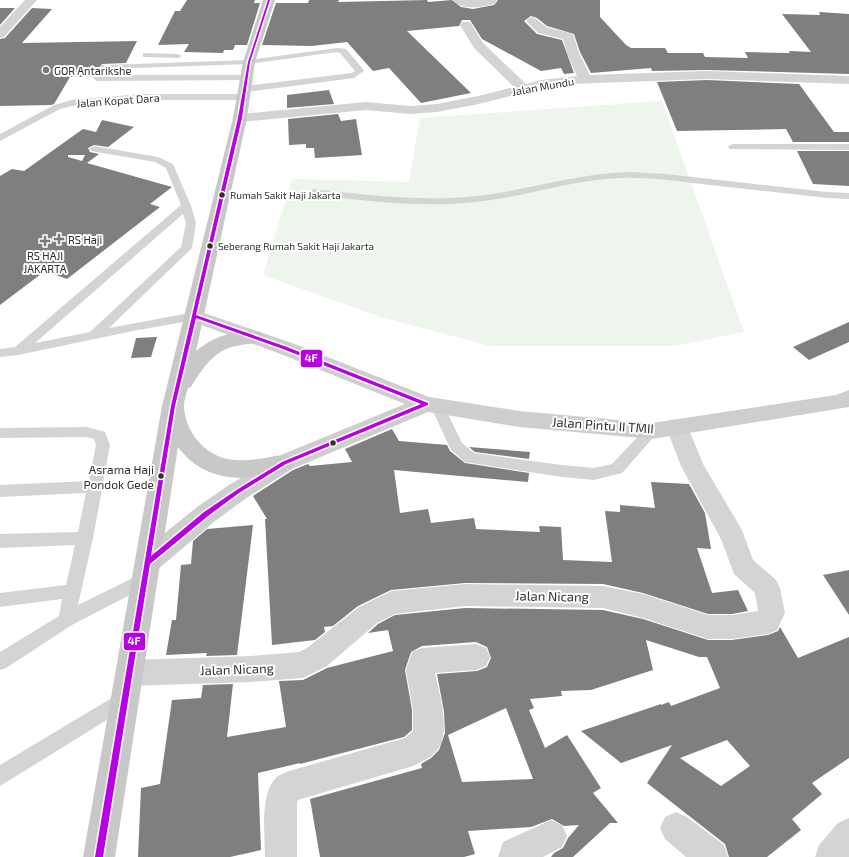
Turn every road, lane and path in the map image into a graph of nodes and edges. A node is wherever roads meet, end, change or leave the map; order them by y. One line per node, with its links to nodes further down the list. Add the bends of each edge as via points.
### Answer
1 (30, 0): 7 (street)
2 (269, 0): 9 (main road)
3 (459, 0): 4 (street, via 468,3 486,3)
4 (491, 0)
5 (532, 20): 10 (street, via 542,30 569,37)
6 (466, 25): 12 (street, via 478,45)
7 (0, 34)
8 (146, 55): 9 (lane)
9 (247, 77): 9 (lane, via 337,50 343,51 360,71 354,74); 9 (lane, via 105,67 98,78); 13 (main road); 14 (lane, Jalan Kopat Dara, via 141,97 72,103 57,107)
10 (585, 79): 11 (street, Jalan Mundu, via 707,75); 12 (street, Jalan Mundu, via 554,81)
11 (849, 80)
12 (523, 88): 13 (street, Jalan Mundu, via 437,108 410,110 366,106)
13 (240, 118): 21 (main road)
14 (0, 138)
15 (733, 147): 16 (lane)
16 (849, 147)
17 (94, 149): 20 (lane, via 158,160 170,166)
18 (313, 192): 19 (lane, via 434,202 508,195 553,184 608,176 647,175)
19 (849, 196)
20 (186, 206): 22 (lane, via 191,223 186,248); 24 (lane)
21 (195, 316): 22 (lane); 23 (street, Jalan Pintu II TMII); 27 (main road)
22 (95, 334): 24 (lane)
23 (254, 337): 27 (main road, via 227,340 206,352 195,363); 28 (street, Jalan Pintu II TMII)
24 (18, 351): 25 (lane)
25 (0, 353)
26 (849, 398): 29 (street, Jalan Pintu II TMII, via 841,402)
27 (175, 401): 31 (main road, via 179,431 189,446 205,461 224,468 243,469); 36 (main road)
28 (432, 405): 29 (street, Jalan Pintu II TMII, via 519,419); 29 (lane, via 456,446 470,458 594,474 617,469); 31 (street)
29 (664, 429): 42 (street, Jalan Nicang, via 692,466 734,537 743,566 767,588 772,613 768,622 708,627 643,606 603,597 465,595 392,603 368,615 317,657 303,665 251,669)
30 (0, 433): 32 (lane, via 88,432 100,436 103,445)
31 (284, 464): 36 (street, via 206,514)
32 (94, 487): 33 (lane); 34 (lane)
33 (0, 491)
34 (84, 538): 35 (lane); 37 (lane)
35 (0, 541)
36 (147, 570): 39 (lane); 42 (main road)
37 (72, 591): 38 (lane); 39 (lane)
38 (0, 600)
39 (66, 620): 41 (lane)
40 (476, 657): 48 (street, via 422,661 420,670 428,710 428,738 413,751 290,787 281,796)
41 (0, 662)
42 (127, 686): 43 (lane); 47 (main road)
43 (0, 776)
44 (676, 828): 50 (street)
45 (849, 834): 51 (street)
46 (551, 836): 49 (street)
47 (99, 857)
48 (280, 857)
49 (514, 857)
50 (712, 857)
51 (831, 857)

